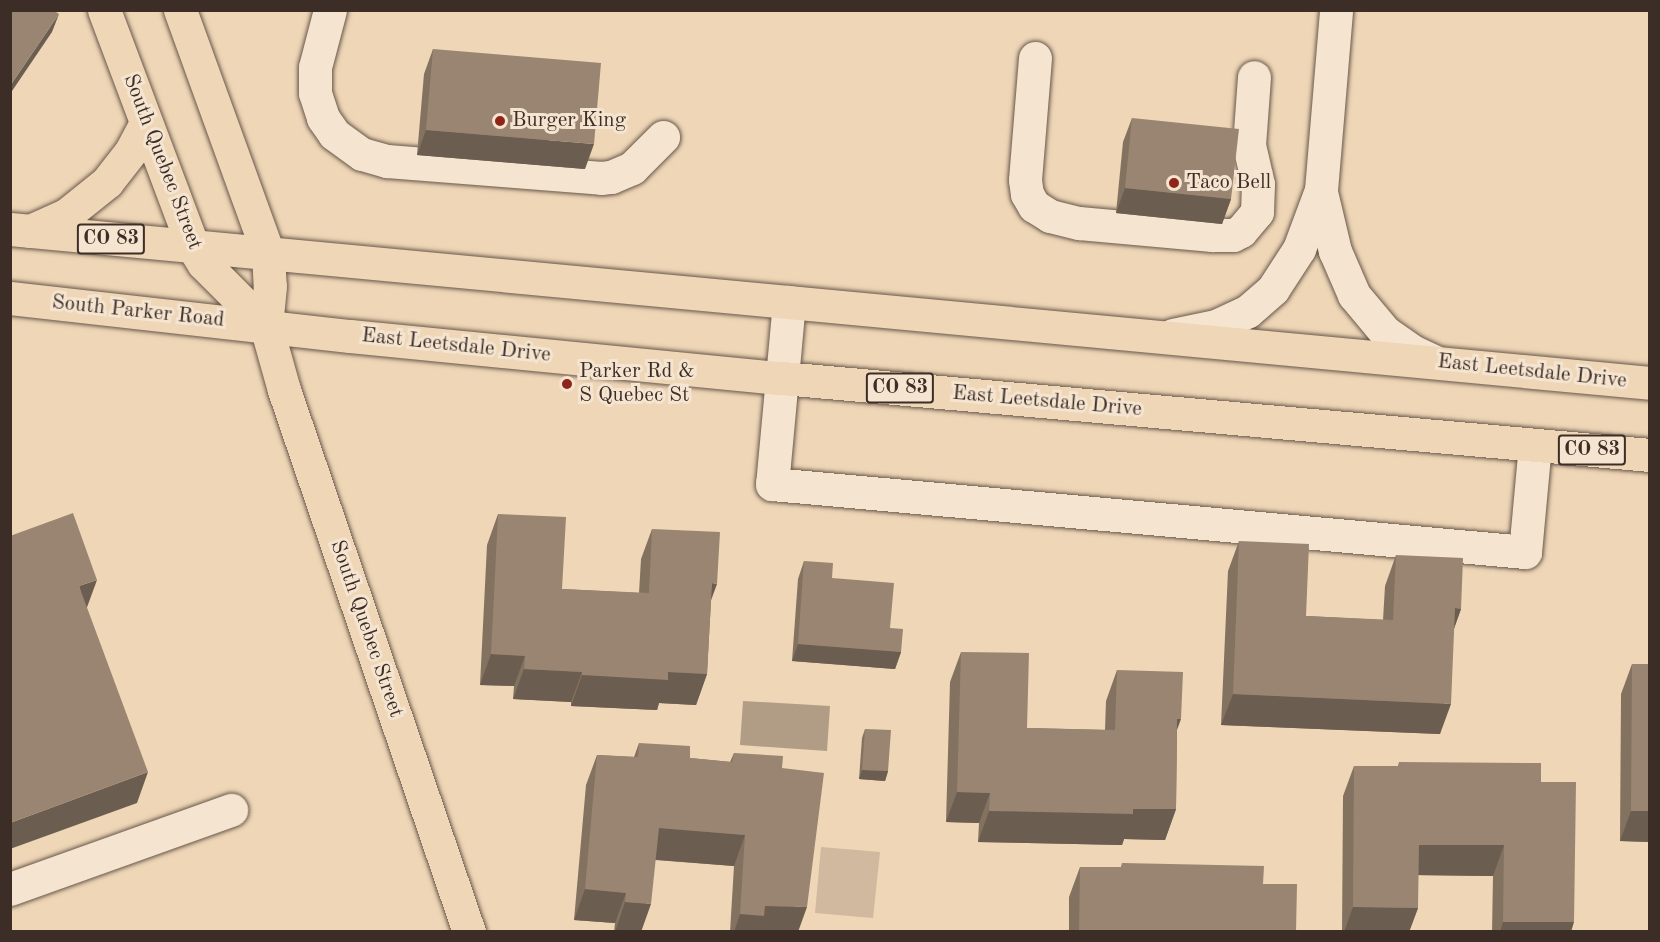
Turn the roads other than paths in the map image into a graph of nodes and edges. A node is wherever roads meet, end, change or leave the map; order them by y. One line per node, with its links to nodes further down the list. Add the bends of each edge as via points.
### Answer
1 (104, 10): 7 (main road, South Quebec Street)
2 (180, 10): 12 (main road, South Quebec Street)
3 (330, 10): 8 (lane, via 315,67 315,93 323,118 334,134 362,154 387,161 600,178 632,168)
4 (1336, 10): 9 (lane)
5 (1035, 58): 6 (lane, via 1025,180 1034,206 1050,216 1079,222 1212,235 1241,231 1257,212 1258,184 1249,145)
6 (1254, 77)
7 (146, 123): 10 (main road, via 131,152 106,182 66,215); 11 (main road, South Quebec Street)
8 (663, 137)
9 (1321, 190): 16 (lane, via 1293,261 1261,301 1216,326); 17 (lane, via 1335,251 1354,295 1385,332)
10 (20, 230): 11 (main road, CO 83)
11 (193, 247): 12 (main road, CO 83); 15 (main road, South Quebec Street, via 203,263)
12 (268, 253): 14 (main road, East Leetsdale Drive / CO 83); 15 (main road, South Quebec Street)
13 (10, 298): 15 (main road, South Parker Road / CO 83)
14 (789, 303): 16 (main road, East Leetsdale Drive / CO 83); 18 (lane)
15 (266, 326): 18 (main road, East Leetsdale Drive / CO 83); 24 (main road, South Quebec Street, via 288,402)
16 (1159, 336): 17 (main road, East Leetsdale Drive / CO 83)
17 (1435, 362): 19 (main road, East Leetsdale Drive / CO 83)
18 (782, 378): 20 (main road, East Leetsdale Drive / CO 83); 20 (lane, via 772,484 1525,552)
19 (1650, 383)
20 (1535, 445): 21 (main road, East Leetsdale Drive / CO 83)
21 (1650, 455)
22 (231, 810): 23 (lane)
23 (10, 889)
24 (469, 932)

